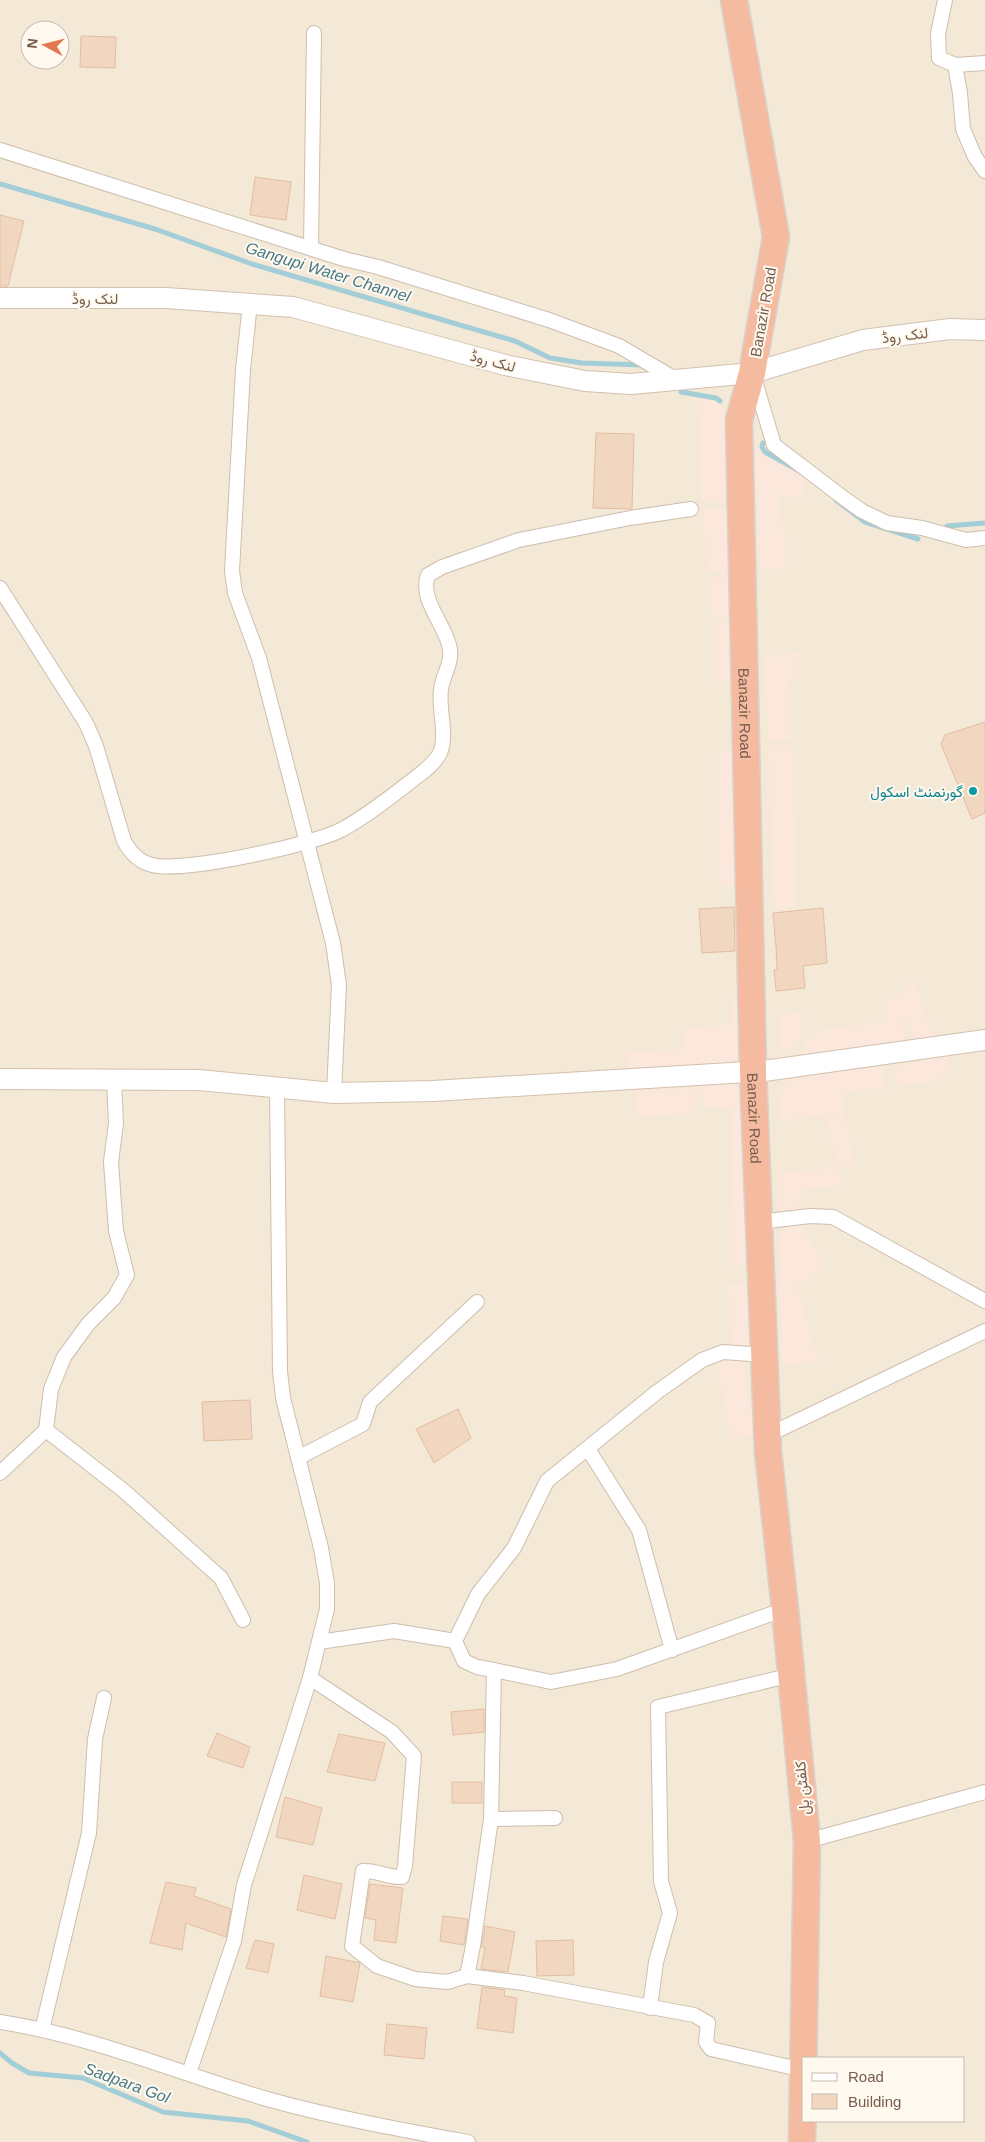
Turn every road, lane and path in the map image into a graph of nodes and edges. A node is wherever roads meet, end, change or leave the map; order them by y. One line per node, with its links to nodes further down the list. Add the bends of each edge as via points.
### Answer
1 (734, 0): 12 (highway, Banazir Road, via 776,236)
2 (945, 0): 5 (street, via 938,34 939,58)
3 (314, 33): 8 (street)
4 (985, 64): 5 (street)
5 (955, 65): 7 (street, via 963,129)
6 (0, 150): 8 (street)
7 (985, 171)
8 (311, 248): 13 (street, via 549,320 619,346)
9 (0, 298): 10 (main road, لنک روڈ, via 166,298)
10 (250, 303): 13 (main road, لنک روڈ, via 311,311 505,365 584,381 631,384); 17 (street, via 232,571 235,593 259,658)
11 (985, 330): 12 (main road, لنک روڈ, via 950,329 863,340)
12 (752, 372): 13 (main road, لنک روڈ); 15 (street, via 774,445 845,500 887,523 966,540); 19 (highway, Banazir Road, via 739,420)
13 (677, 380)
14 (691, 509): 17 (street, via 519,540 428,575 425,583 427,596 451,655 441,692 443,744 439,756 363,816 340,830)
15 (985, 538)
16 (0, 588): 17 (street, via 86,723 124,841 131,852 152,865 172,866 206,863)
17 (307, 842): 23 (street, via 339,985)
18 (985, 1040): 19 (main road)
19 (753, 1072): 23 (main road, via 433,1091); 24 (highway, Banazir Road)
20 (0, 1079): 21 (main road)
21 (114, 1080): 22 (main road, via 199,1080); 29 (street, via 116,1123 111,1162 114,1212 127,1275 114,1298 88,1324 64,1357 51,1389)
22 (277, 1088): 23 (main road); 32 (street, via 280,1371 283,1398)
23 (334, 1093)
24 (759, 1222): 25 (street, via 810,1216 833,1217); 28 (highway, Banazir Road)
25 (985, 1301)
26 (477, 1302): 32 (street, via 370,1402 363,1424)
27 (985, 1331): 30 (street)
28 (765, 1355): 30 (highway, Banazir Road); 31 (street, via 723,1352 702,1360)
29 (46, 1430): 33 (street); 35 (street, via 124,1491 221,1578)
30 (768, 1435): 34 (highway, کلفٹن پل)
31 (588, 1449): 36 (street, via 547,1481 514,1548 478,1594); 38 (street, via 639,1530)
32 (298, 1458): 37 (street, via 327,1583 327,1609)
33 (0, 1472)
34 (785, 1609): 38 (street); 40 (highway, کلفٹن پل)
35 (243, 1620)
36 (455, 1640): 37 (street, via 394,1631); 39 (street, via 464,1661)
37 (319, 1642): 41 (street)
38 (672, 1650): 39 (street, via 617,1669 551,1682)
39 (494, 1670): 45 (street)
40 (792, 1675): 46 (highway, کلفٹن پل); 48 (street, via 658,1707 661,1881 670,1913 656,1962)
41 (310, 1678): 47 (street, via 392,1732 414,1756 402,1877 394,1878 373,1870 363,1871 352,1946 377,1966 416,1979 447,1982); 53 (street, via 244,1885 234,1941)
42 (104, 1698): 50 (street, via 95,1739 89,1833)
43 (985, 1792): 46 (street)
44 (555, 1818): 45 (street)
45 (491, 1819): 47 (street)
46 (807, 1840): 51 (highway, کلفٹن پل)
47 (466, 1976): 48 (street, via 523,1983)
48 (650, 2008): 52 (street, via 694,2015 708,2023 706,2042 711,2048)
49 (0, 2022): 50 (street)
50 (42, 2030): 53 (street)
51 (803, 2057)
52 (802, 2070)
53 (189, 2073): 55 (street, via 267,2099)
54 (802, 2122): 56 (highway, کلفٹن پل)
55 (468, 2142)
56 (802, 2142)

